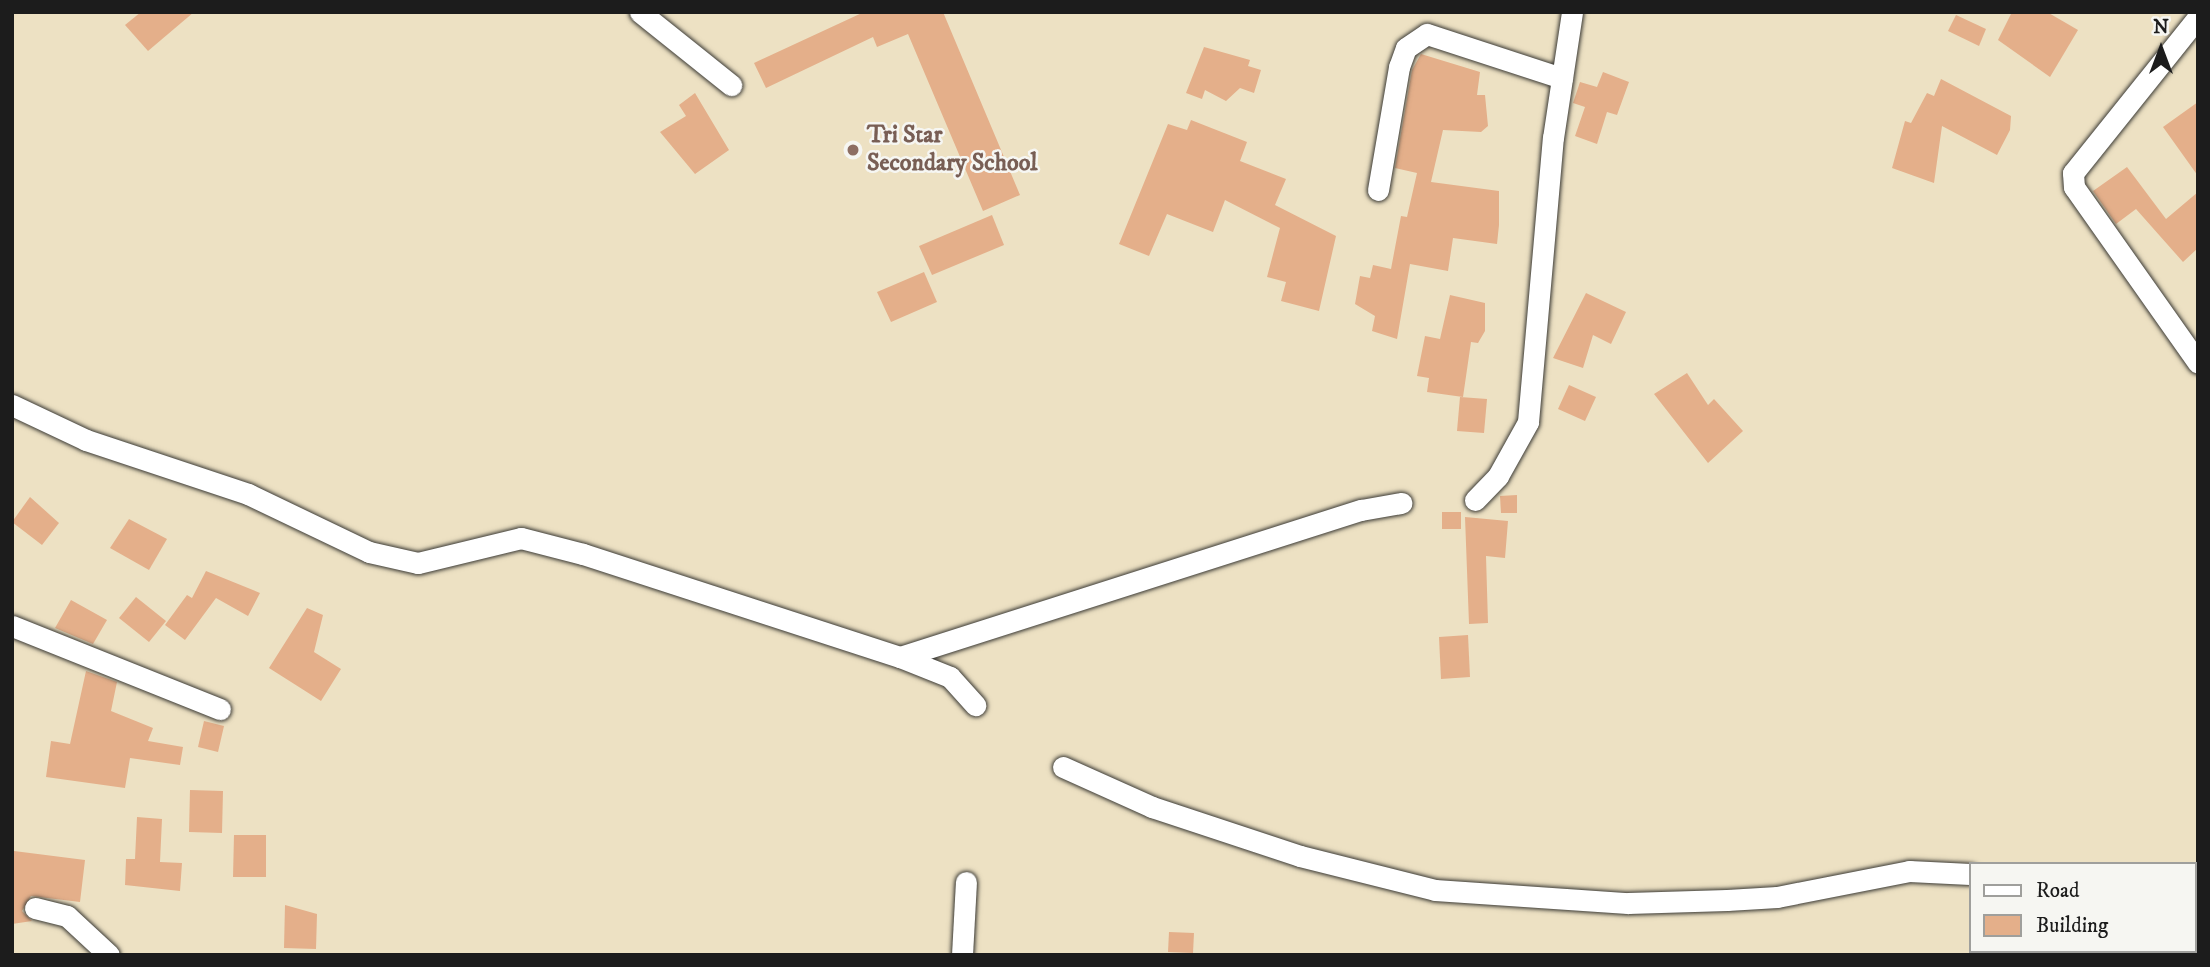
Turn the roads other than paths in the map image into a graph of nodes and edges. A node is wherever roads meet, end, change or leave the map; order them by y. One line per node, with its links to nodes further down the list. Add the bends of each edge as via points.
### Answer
1 (640, 12): 5 (street)
2 (1572, 12): 4 (street)
3 (2198, 17): 7 (street, via 2073,173 2074,187)
4 (1562, 78): 6 (street, via 1427,34 1406,48 1399,67); 9 (street, via 1528,422 1498,476)
5 (731, 85)
6 (1378, 190)
7 (2198, 363)
8 (12, 405): 12 (street, via 86,440 248,494 399,561 418,563 521,538 682,583)
9 (1475, 500)
10 (1401, 503): 12 (street, via 1361,510)
11 (12, 626): 14 (street)
12 (900, 657): 13 (street, via 950,677)
13 (975, 705)
14 (220, 709)
15 (1063, 767): 16 (street, via 1152,807 1300,856 1435,890 1605,902 1727,900 1909,871)
16 (1968, 874)
17 (966, 882): 20 (street)
18 (35, 908): 19 (street, via 67,916)
19 (109, 955)
20 (962, 955)

